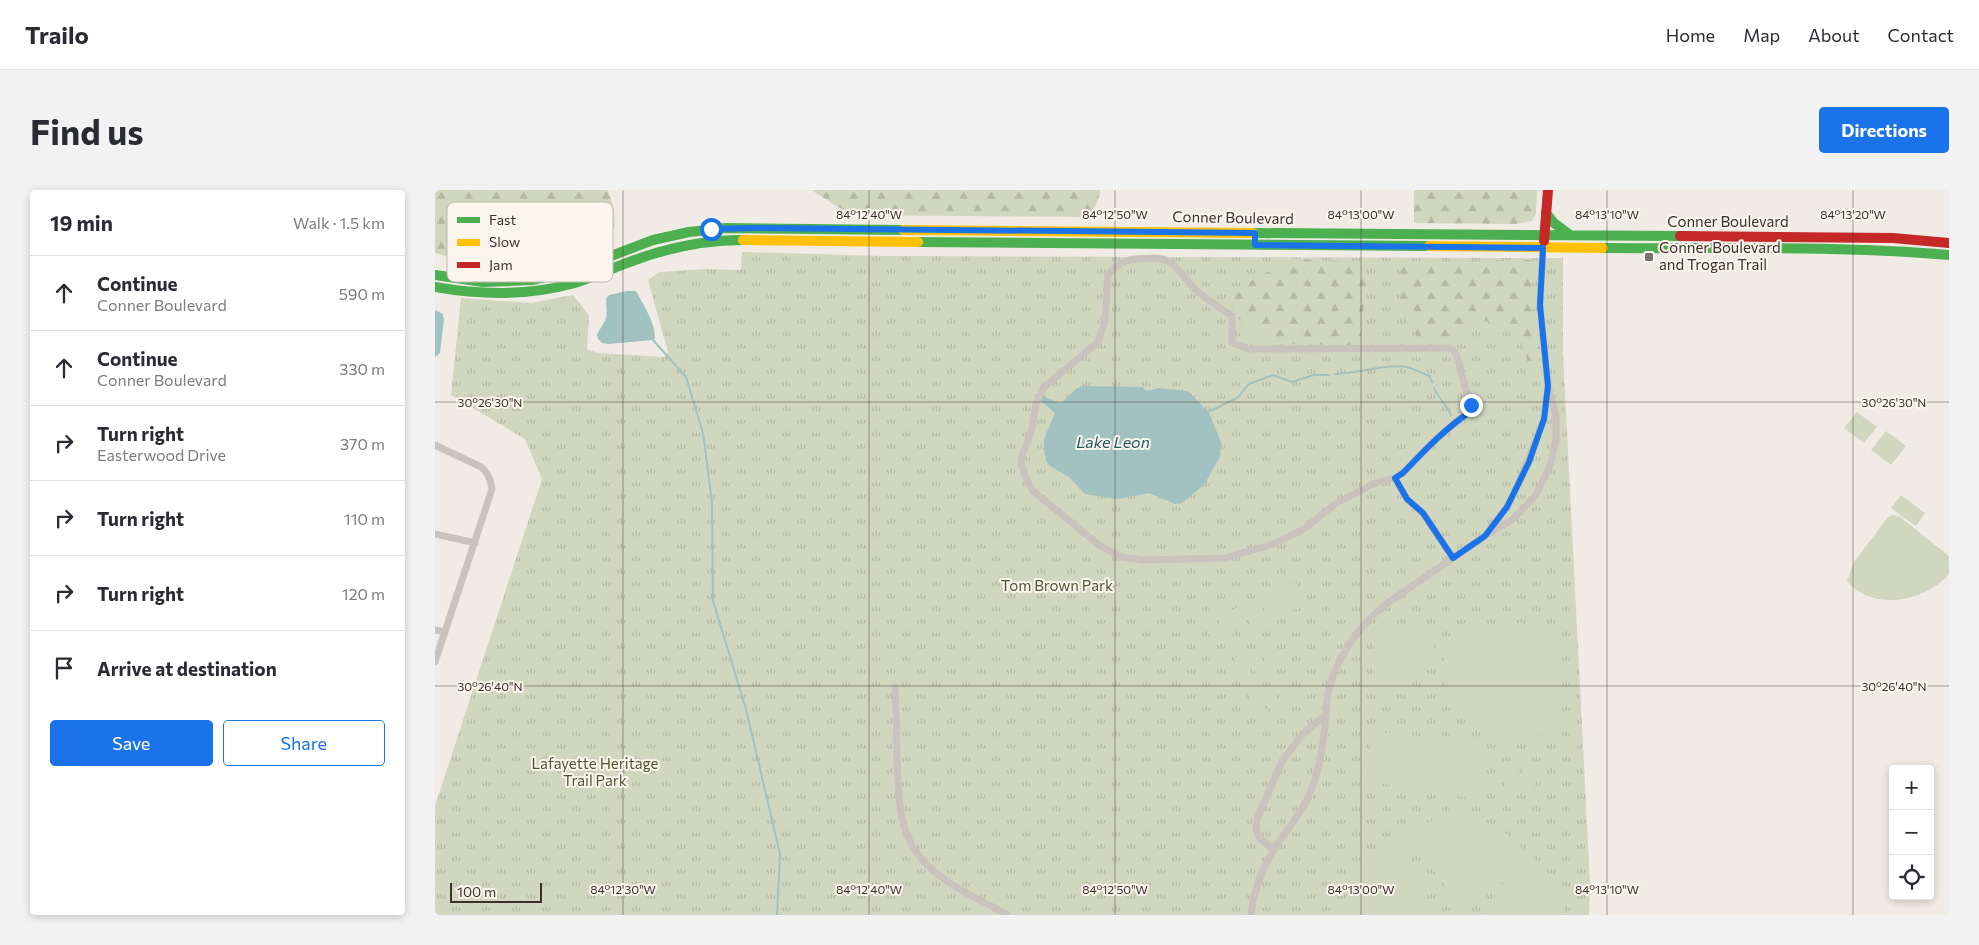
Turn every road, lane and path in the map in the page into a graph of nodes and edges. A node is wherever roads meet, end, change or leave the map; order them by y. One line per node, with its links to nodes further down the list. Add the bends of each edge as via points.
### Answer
1 (1547, 190): 2 (main road)
2 (1546, 213): 5 (main road); 6 (main road)
3 (752, 228): 4 (main road, Conner Boulevard); 8 (main road); 13 (main road, Conner Boulevard, via 670,235)
4 (1255, 233): 5 (main road, Conner Boulevard); 10 (main road)
5 (1544, 235): 6 (main road, Conner Boulevard); 11 (main road)
6 (1570, 236): 7 (main road, Conner Boulevard)
7 (1901, 238): 9 (main road, Conner Boulevard); 12 (main road)
8 (753, 240): 10 (main road, Conner Boulevard); 15 (main road, Conner Boulevard, via 674,247)
9 (1949, 243)
10 (1255, 245): 11 (main road, Conner Boulevard)
11 (1543, 248): 12 (main road, Conner Boulevard); 18 (street, via 1540,305)
12 (1900, 251): 14 (main road, Conner Boulevard)
13 (613, 255)
14 (1949, 255)
15 (613, 268)
16 (576, 282): 17 (main road, Conner Boulevard, via 507,294)
17 (435, 288)
18 (1548, 386): 22 (street, via 1544,419 1529,462 1507,507); 22 (street, via 1555,416 1556,440 1551,466 1529,505)
19 (435, 445): 23 (street, via 481,467 490,479 492,489)
20 (1395, 478): 20 (street, via 1338,502 1287,538 1235,557 1144,560 1121,557 1099,545 1051,508 1034,492 1021,464 1036,404 1044,387 1097,342 1105,327 1108,274 1131,259 1165,258 1194,288 1232,316 1232,343 1249,349 1443,347 1453,350 1471,410); 24 (street, via 1407,499 1423,513)
21 (435, 534): 23 (street)
22 (1485, 536): 24 (street)
23 (475, 543): 26 (street)
24 (1453, 558): 29 (street, via 1386,604 1358,631 1331,681)
25 (435, 630): 26 (street)
26 (445, 632): 27 (street)
27 (435, 662)
28 (895, 687): 31 (street, via 899,807 911,844 943,879)
29 (1326, 714): 30 (street, via 1319,763 1310,794); 30 (street, via 1302,735 1282,761 1257,818 1259,838)
30 (1274, 850): 32 (street, via 1258,882)
31 (1008, 915)
32 (1251, 915)

